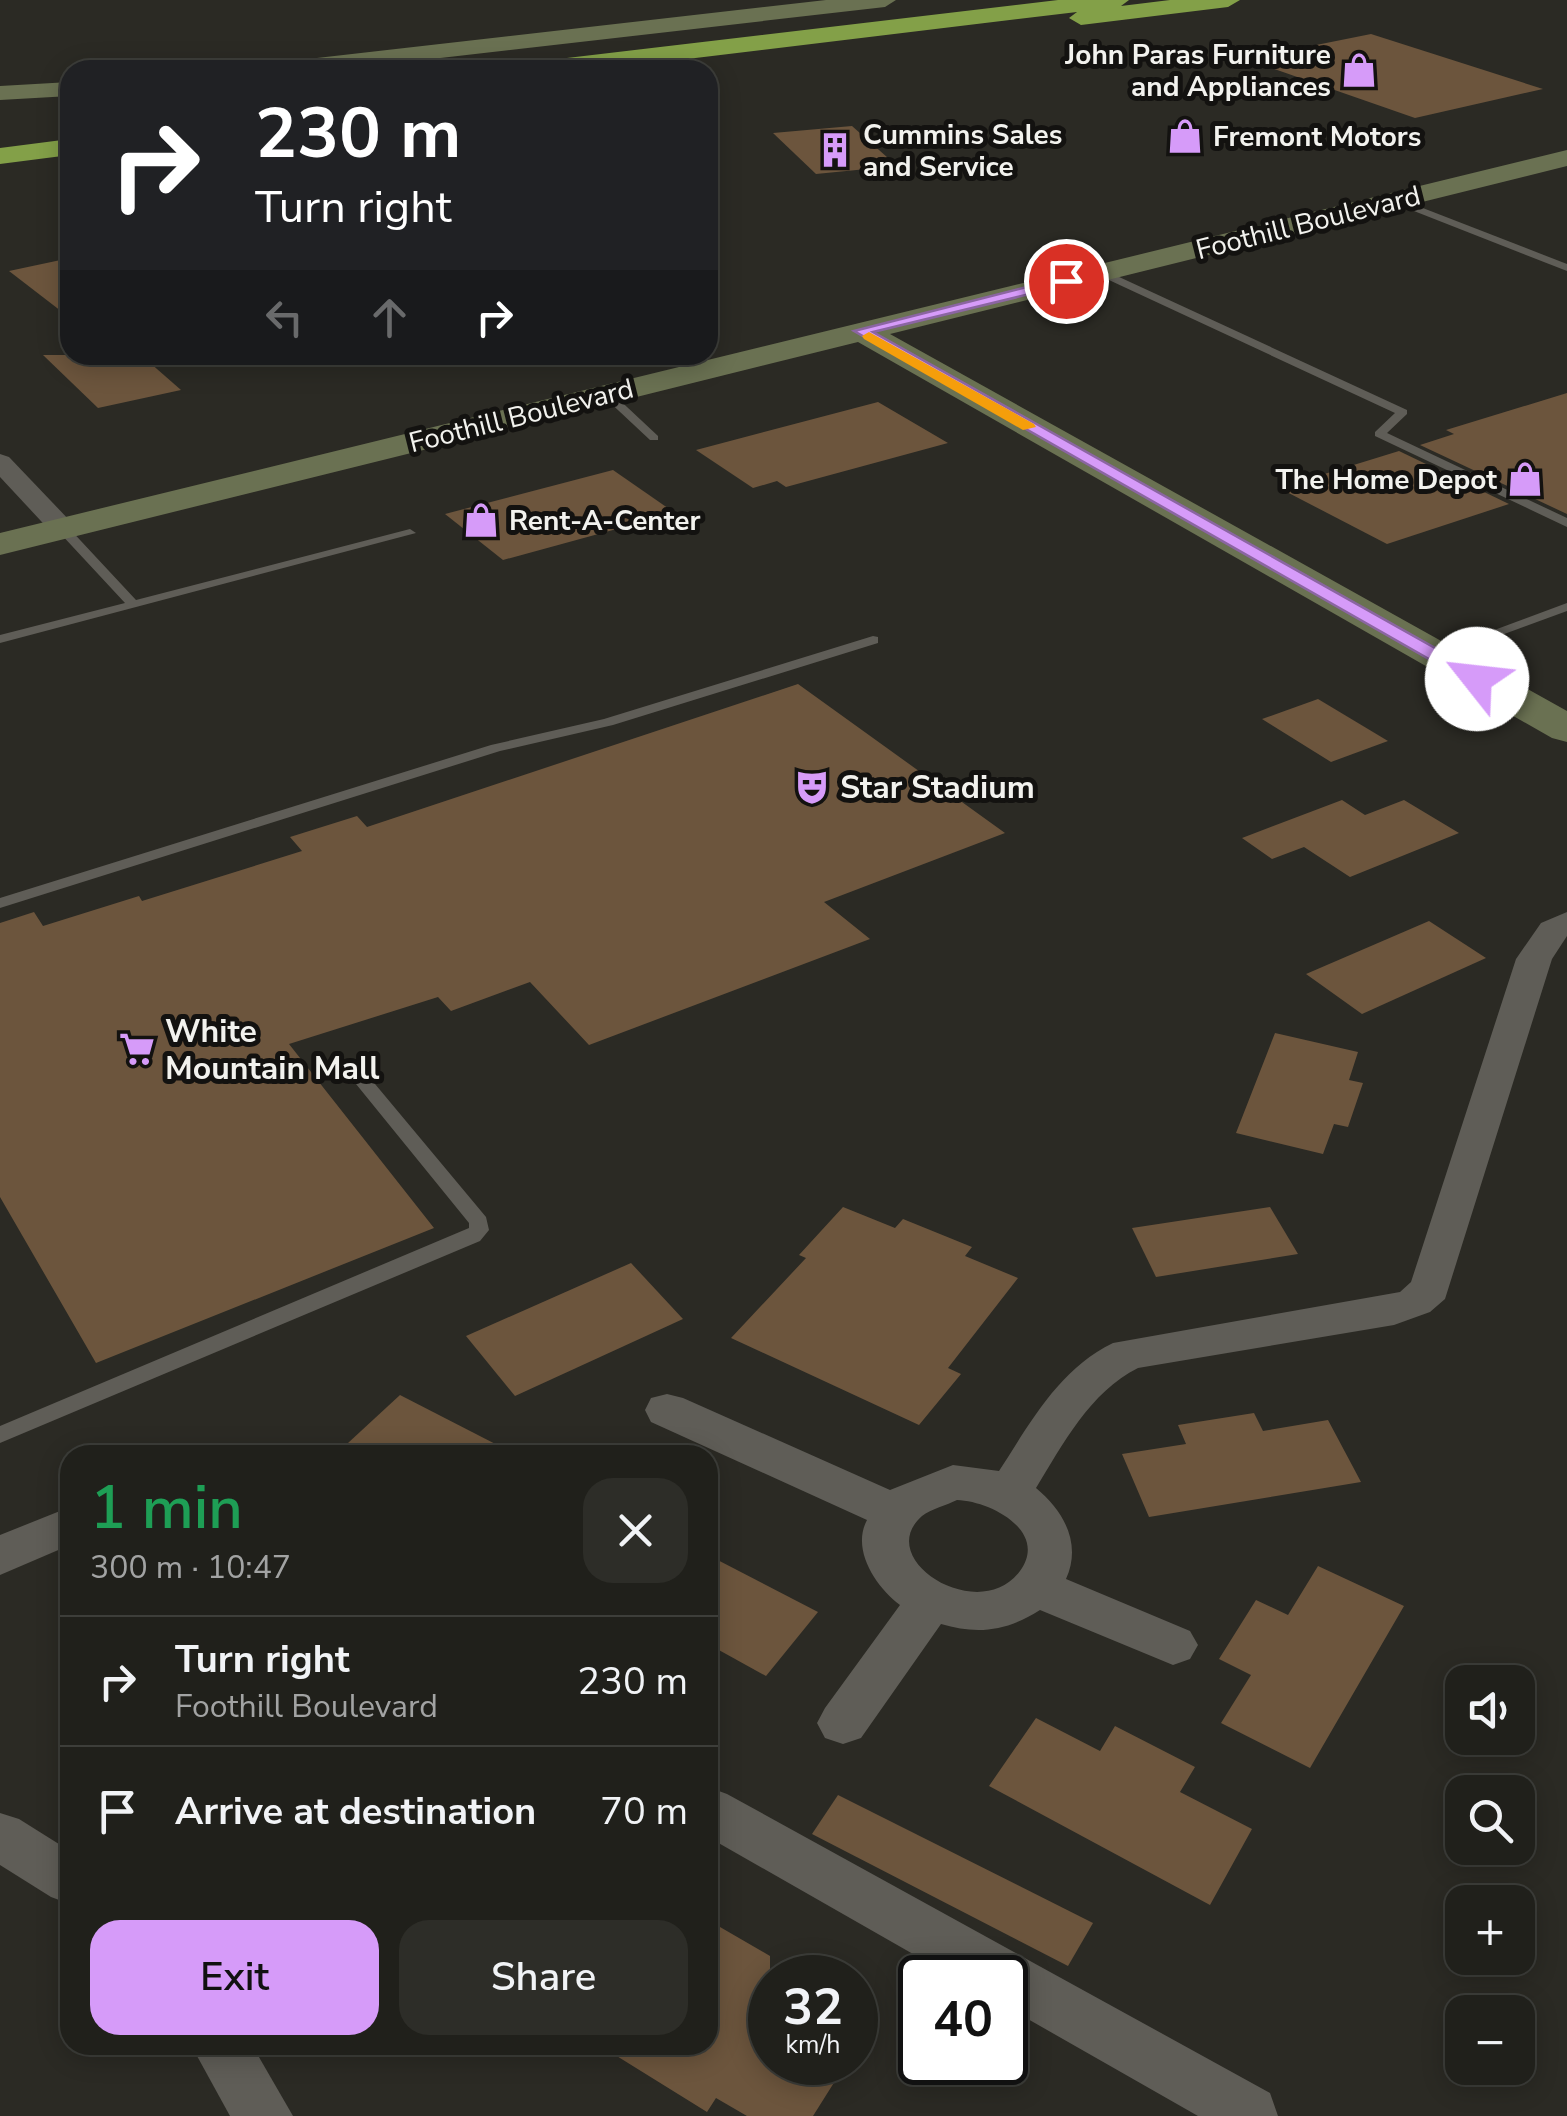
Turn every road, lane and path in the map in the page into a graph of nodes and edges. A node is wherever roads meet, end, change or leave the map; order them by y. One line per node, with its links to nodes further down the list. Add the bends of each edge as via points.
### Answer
1 (885, 0): 4 (street)
2 (1117, 0): 5 (highway)
3 (1228, 0): 6 (highway)
4 (360, 60)
5 (617, 60)
6 (718, 61)
7 (60, 89): 8 (street)
8 (0, 93)
9 (60, 125): 10 (highway)
10 (0, 133)
11 (60, 144): 13 (highway)
12 (60, 145): 14 (highway)
13 (0, 148)
14 (0, 156)
15 (1567, 158): 16 (street, Foothill Boulevard)
16 (1394, 200): 17 (lane); 18 (street, Foothill Boulevard)
17 (1567, 268)
18 (1100, 272): 19 (street, Foothill Boulevard); 23 (lane, via 1403,412 1380,434)
19 (861, 331): 20 (street, Foothill Boulevard); 31 (street)
20 (606, 394): 21 (lane); 24 (street, Foothill Boulevard)
21 (654, 438)
22 (0, 462): 24 (street)
23 (1567, 523)
24 (63, 529): 26 (street, Foothill Boulevard); 27 (lane)
25 (410, 532): 27 (lane)
26 (0, 544)
27 (134, 604): 29 (lane)
28 (1567, 606): 31 (lane)
29 (0, 639)
30 (873, 640): 33 (lane, via 608,722 496,748)
31 (1434, 656): 32 (street)
32 (1567, 728)
33 (0, 903)
34 (1567, 922): 38 (street, via 1534,958 1430,1289 1394,1310 1108,1361 1081,1388)
35 (349, 1064): 37 (lane, via 479,1230)
36 (667, 1410): 39 (street)
37 (0, 1435)
38 (1008, 1494): 39 (street, via 953,1482 919,1491); 42 (street, via 1044,1523 1052,1552)
39 (894, 1512): 43 (street, via 884,1538 890,1567 911,1593)
40 (60, 1530): 41 (street)
41 (0, 1556)
42 (1035, 1587): 43 (street, via 988,1610); 44 (street)
43 (930, 1601): 45 (street)
44 (1173, 1645)
45 (843, 1723)
46 (718, 1816): 50 (street)
47 (0, 1836): 48 (street)
48 (60, 1874)
49 (226, 2055): 51 (street)
50 (1251, 2115)
51 (264, 2116)

